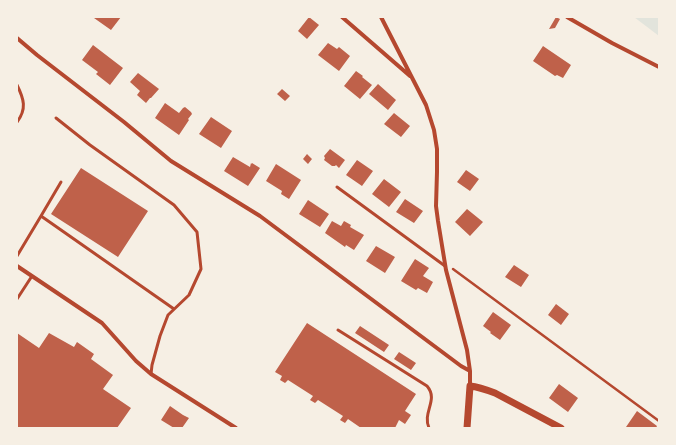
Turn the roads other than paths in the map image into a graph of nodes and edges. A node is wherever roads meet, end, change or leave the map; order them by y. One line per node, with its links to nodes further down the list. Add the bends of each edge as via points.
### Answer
1 (342, 17): 6 (street)
2 (381, 17): 6 (street)
3 (567, 17): 5 (street)
4 (17, 38): 20 (street, via 171,161 260,216)
5 (659, 67)
6 (412, 77): 15 (street, via 426,105 434,130 437,157 436,206)
7 (17, 85): 9 (lane, via 24,110)
8 (56, 118): 18 (lane, via 174,205 196,232 201,269 189,295)
9 (17, 122)
10 (61, 182): 12 (lane)
11 (337, 187): 15 (lane)
12 (41, 216): 13 (lane); 18 (lane)
13 (17, 256)
14 (17, 266): 16 (street)
15 (445, 266): 20 (street)
16 (32, 276): 17 (lane); 21 (street, via 102,323)
17 (17, 299)
18 (174, 309): 21 (lane, via 168,315 160,336)
19 (338, 330): 24 (lane, via 427,386 432,398 426,418)
20 (470, 371): 22 (street)
21 (151, 374): 23 (street)
22 (470, 386): 25 (street); 26 (street, via 495,393)
23 (236, 428)
24 (429, 428)
25 (467, 428)
26 (560, 428)

